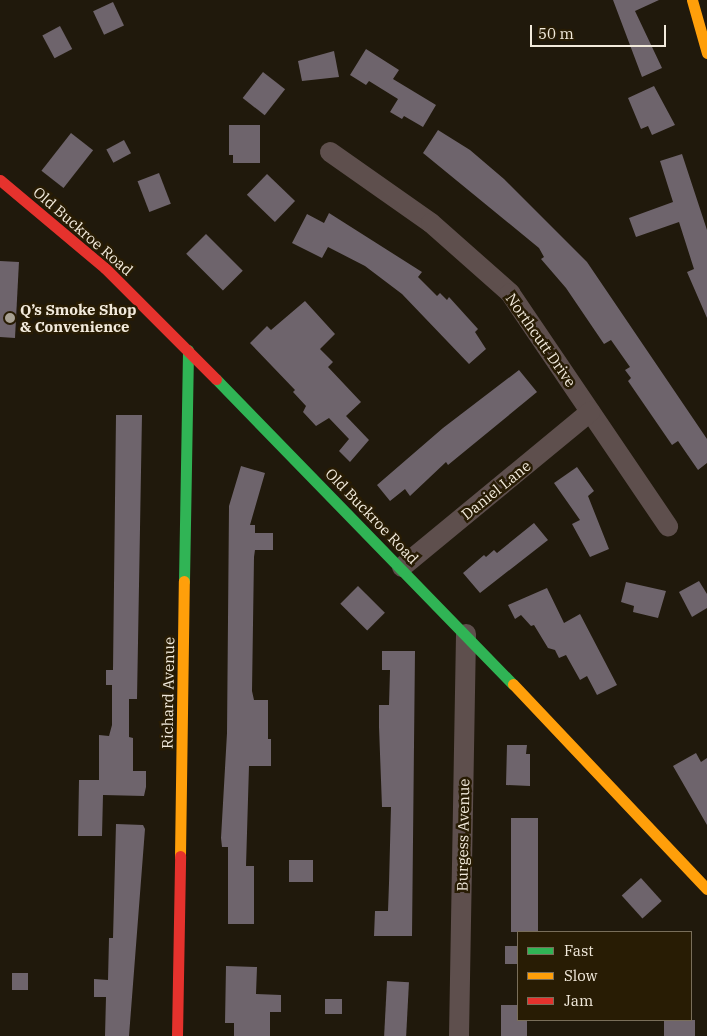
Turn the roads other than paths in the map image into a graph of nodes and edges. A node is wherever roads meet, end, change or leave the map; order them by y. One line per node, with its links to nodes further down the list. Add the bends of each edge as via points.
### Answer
1 (698, 3): 2 (main road)
2 (707, 53)
3 (330, 152): 6 (street, Northcutt Drive, via 431,222 510,293)
4 (0, 180): 5 (main road, Old Buckroe Road, via 105,268)
5 (188, 350): 8 (main road, Old Buckroe Road); 11 (main road, Richard Avenue)
6 (590, 412): 7 (street, Northcutt Drive); 8 (street, Daniel Lane)
7 (668, 526)
8 (402, 567): 9 (main road, Old Buckroe Road)
9 (466, 634): 10 (main road, Old Buckroe Road); 12 (street, Burgess Avenue)
10 (707, 889)
11 (177, 1036)
12 (459, 1036)

